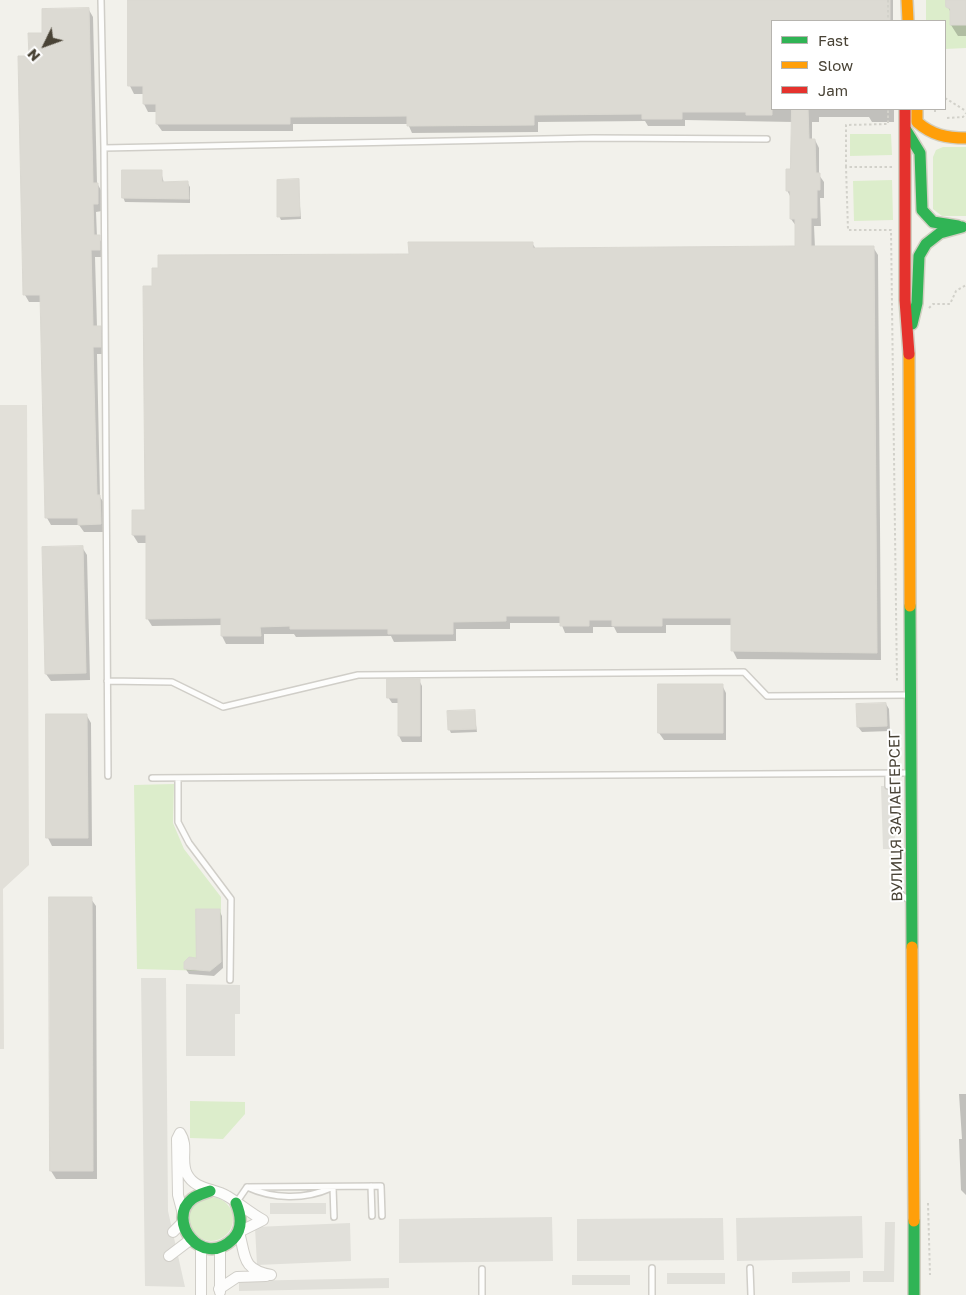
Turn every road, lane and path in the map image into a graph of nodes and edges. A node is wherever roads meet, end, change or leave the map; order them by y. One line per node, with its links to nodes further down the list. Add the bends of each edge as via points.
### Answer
1 (100, 0): 16 (lane)
2 (888, 0): 4 (path)
3 (907, 0): 5 (main road)
4 (888, 20)
5 (908, 20)
6 (946, 99): 10 (path)
7 (888, 110): 18 (path, via 888,124 846,125)
8 (905, 110): 12 (main road)
9 (917, 110): 13 (main road, via 917,122 930,134)
10 (966, 112): 11 (path, via 963,117)
11 (947, 118)
12 (906, 129): 17 (main road); 20 (main road)
13 (950, 138): 14 (main road); 17 (main road, via 932,143)
14 (966, 138)
15 (767, 139): 16 (lane, via 593,138)
16 (104, 148): 25 (lane)
17 (920, 153): 20 (main road); 21 (main road, via 922,210 932,222)
18 (846, 167): 19 (path); 26 (path, via 848,230 891,230)
19 (892, 167)
20 (906, 171): 24 (main road, via 905,300)
21 (964, 227): 24 (main road, via 940,233 926,244 919,256 917,303)
22 (966, 286): 23 (path, via 956,291 950,304 933,304)
23 (928, 309)
24 (909, 337): 27 (main road, ВУЛИЦЯ ЗАЛАЕГЕРСЕГ)
25 (107, 681): 27 (lane, via 172,682 223,707 358,674 744,672 766,696); 30 (lane)
26 (897, 682)
27 (910, 696): 29 (main road, ВУЛИЦЯ ЗАЛАЕГЕРСЕГ)
28 (888, 773): 29 (lane); 32 (lane); 33 (lane)
29 (910, 773): 35 (main road, ВУЛИЦЯ ЗАЛАЕГЕРСЕГ)
30 (108, 776)
31 (152, 778): 32 (lane)
32 (178, 778): 36 (lane, via 178,822 189,843 231,899)
33 (888, 786)
34 (898, 892): 35 (lane)
35 (912, 902): 62 (main road, ВУЛИЦЯ ЗАЛАЕГЕРСЕГ)
36 (230, 980)
37 (371, 1186): 39 (lane); 43 (lane); 44 (lane, via 381,1186)
38 (247, 1187): 39 (lane); 39 (lane, via 266,1195 314,1196); 41 (lane)
39 (333, 1187): 45 (lane)
40 (210, 1191): 41 (street, via 229,1196); 46 (main road, via 192,1198); 46 (street, via 194,1183 187,1175 185,1139 180,1133 177,1139 178,1194)
41 (236, 1203): 48 (main road, via 241,1222); 48 (street, via 262,1220)
42 (928, 1203): 56 (path)
43 (372, 1216)
44 (382, 1216)
45 (334, 1217)
46 (182, 1219): 47 (street); 49 (main road)
47 (173, 1232)
48 (239, 1232): 51 (main road); 57 (street, via 249,1265 255,1271 272,1275 237,1277)
49 (190, 1240): 50 (main road); 52 (street)
50 (201, 1247): 51 (main road); 58 (street)
51 (220, 1248): 57 (street)
52 (169, 1256)
53 (652, 1268): 60 (lane)
54 (750, 1268): 61 (lane)
55 (482, 1269): 59 (lane)
56 (930, 1275)
57 (220, 1292)
58 (201, 1295)
59 (482, 1295)
60 (652, 1295)
61 (752, 1295)
62 (914, 1295)

